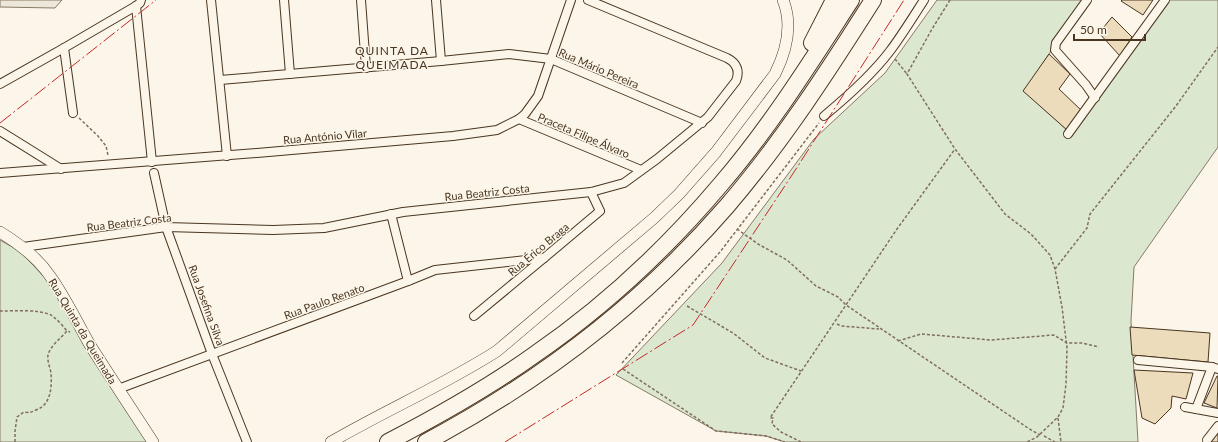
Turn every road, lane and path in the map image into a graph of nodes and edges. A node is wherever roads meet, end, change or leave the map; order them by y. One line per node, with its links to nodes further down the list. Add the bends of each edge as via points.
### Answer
1 (211, 0): 24 (street)
2 (284, 0): 22 (street)
3 (361, 0): 21 (street)
4 (436, 0): 20 (street)
5 (571, 0): 19 (street, Rua António Vilar)
6 (588, 0): 30 (street, Rua Beatriz Costa, via 736,64 736,81)
7 (783, 0): 80 (street, via 788,15 788,37 775,74 716,152 659,214 497,351)
8 (834, 0): 58 (highway, via 786,86 736,155 678,222)
9 (851, 0): 58 (highway, via 805,72 722,183 642,268)
10 (874, 0): 82 (highway, via 796,116 756,170 674,263 620,313 556,362 516,390)
11 (924, 0): 18 (street)
12 (950, 0): 23 (path)
13 (1087, 0): 26 (street, via 1056,42 1055,50)
14 (1165, 0): 26 (street)
15 (139, 3): 17 (street); 35 (street)
16 (1218, 47): 48 (path, via 1176,106 1090,214 1087,228)
17 (64, 48): 25 (street); 27 (street)
18 (889, 52): 23 (path); 28 (street, via 863,81)
19 (551, 60): 20 (street, Rua Mário Pereira, via 509,54); 29 (street, Rua António Vilar, via 538,96); 30 (street, Rua Mário Pereira)
20 (442, 61): 21 (street, Rua Mário Pereira)
21 (366, 68): 22 (street, Rua Mário Pereira)
22 (290, 74): 24 (street, Rua Mário Pereira)
23 (907, 74): 33 (path)
24 (220, 80): 34 (street)
25 (0, 84)
26 (1095, 98): 32 (street)
27 (73, 113): 36 (path, via 106,146)
28 (824, 116): 44 (path)
29 (519, 120): 34 (street, Rua António Vilar, via 487,132); 38 (street, Praceta Filipe Álvaro)
30 (702, 123): 38 (street, Rua Beatriz Costa)
31 (0, 131): 37 (street)
32 (1068, 134)
33 (955, 149): 48 (path, via 1005,214 1031,234 1050,255); 50 (path)
34 (227, 156): 35 (street, Rua António Vilar)
35 (152, 162): 36 (street, Rua António Vilar)
36 (109, 165): 37 (street, Rua António Vilar)
37 (61, 169): 39 (street, Rua António Vilar)
38 (641, 170): 41 (street, Rua Beatriz Costa, via 624,183)
39 (0, 173)
40 (154, 173): 43 (street, Rua Josefina Silva)
41 (591, 192): 42 (street, Rua Beatriz Costa); 47 (street, Rua Érico Braga, via 600,210)
42 (391, 214): 43 (street, Rua Beatriz Costa, via 324,228 273,230); 49 (street)
43 (166, 227): 46 (street, Rua Beatriz Costa); 62 (street, Rua Josefina Silva)
44 (737, 229): 50 (path, via 787,260 816,286 838,297); 64 (path, via 720,252)
45 (0, 232): 46 (street, Rua Quinta da Queimada)
46 (23, 247): 57 (street, Rua Quinta da Queimada, via 50,276)
47 (544, 258): 49 (street, Rua Paulo Renato, via 435,270); 53 (street, Rua Érico Braga)
48 (1055, 270): 60 (path)
49 (408, 281): 62 (street, Rua Paulo Renato)
50 (846, 305): 55 (path); 67 (path)
51 (687, 306): 67 (path, via 733,333 765,358)
52 (0, 311): 56 (path, via 38,312 51,316 63,325)
53 (474, 316)
54 (837, 324): 55 (path)
55 (881, 330): 59 (path)
56 (67, 332): 57 (path); 77 (path, via 50,350 47,357 51,378 48,400 39,409 24,412 17,417)
57 (82, 332): 68 (street, Rua Quinta da Queimada)
58 (561, 336): 81 (highway, via 475,394)
59 (898, 341): 60 (path, via 921,334 991,340 1054,335); 74 (path)
60 (1067, 343): 61 (path); 72 (path, via 1066,384 1063,408)
61 (1099, 347)
62 (212, 354): 68 (street, Rua Paulo Renato); 79 (street, Rua Josefina Silva)
63 (1138, 360): 65 (street)
64 (622, 363)
65 (1215, 368): 70 (street)
66 (623, 369): 83 (path, via 716,431 766,436)
67 (801, 371): 84 (path, via 770,418 773,418 772,424 781,432)
68 (118, 389): 78 (street, Rua Quinta da Queimada)
69 (1185, 407): 70 (street)
70 (1196, 409): 71 (street)
71 (1218, 413)
72 (1058, 417): 74 (path); 87 (path)
73 (1218, 426): 76 (street)
74 (1040, 434): 85 (path)
75 (1044, 436): 86 (path)
76 (1207, 440)
77 (15, 442)
78 (153, 442)
79 (247, 442)
80 (332, 442)
81 (388, 442)
82 (426, 442)
83 (785, 442)
84 (801, 442)
85 (1027, 442)
86 (1055, 442)
87 (1061, 442)

